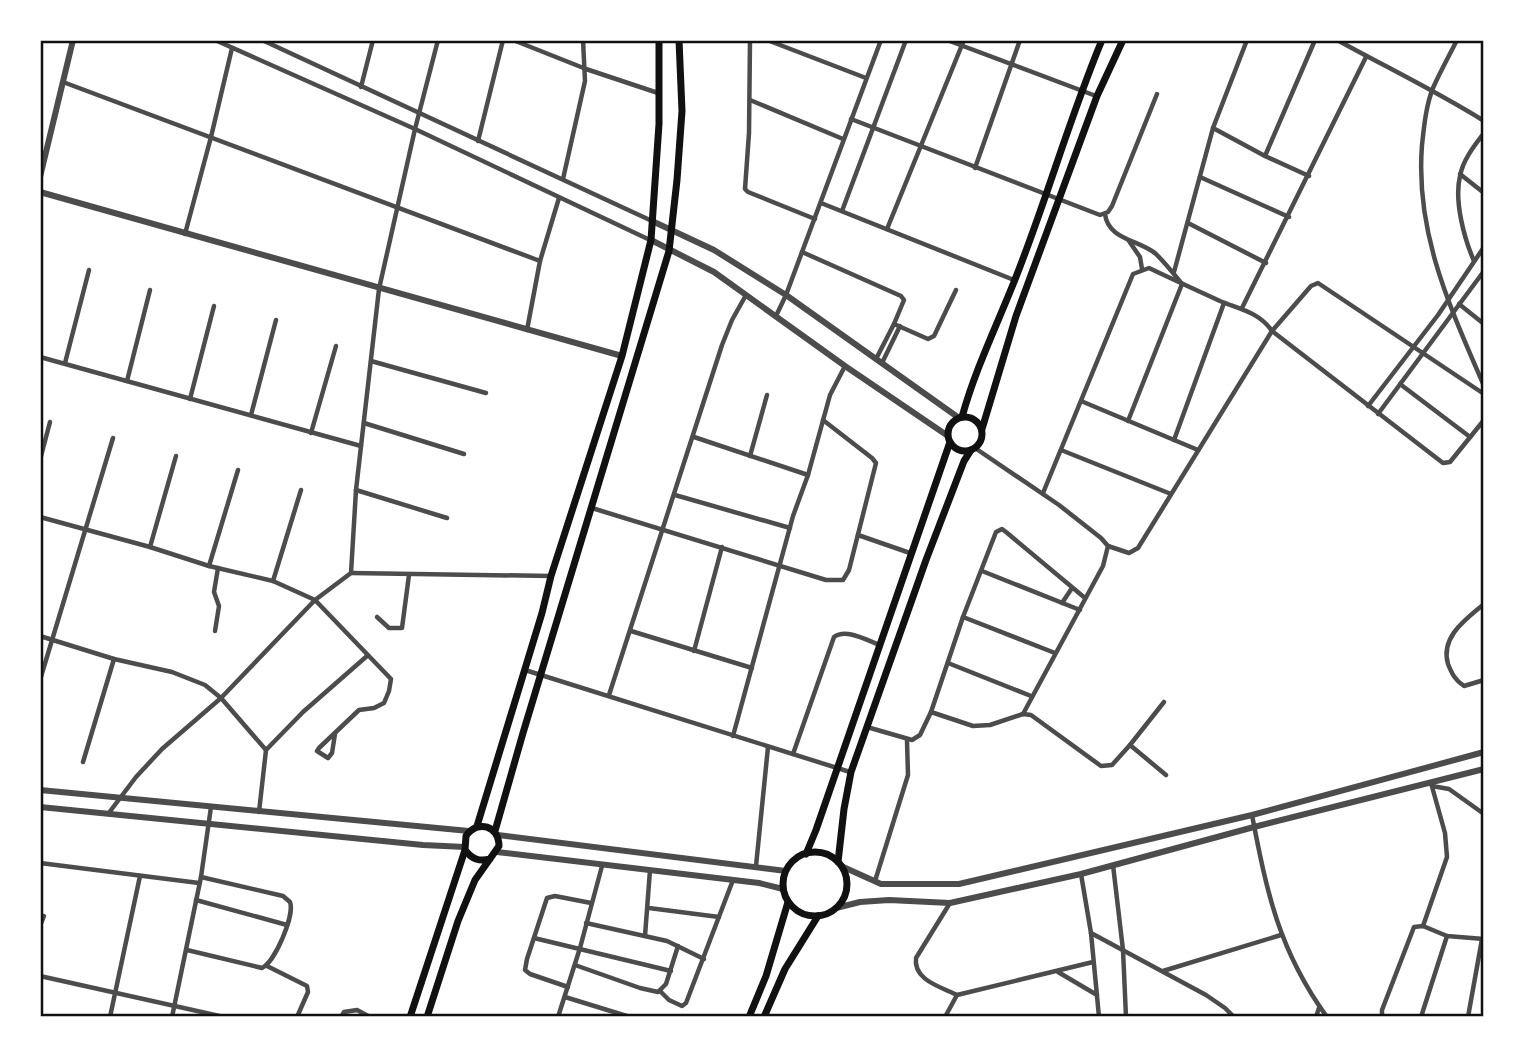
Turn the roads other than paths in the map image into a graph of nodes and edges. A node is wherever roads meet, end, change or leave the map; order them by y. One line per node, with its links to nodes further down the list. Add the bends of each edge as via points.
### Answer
1 (74, 40): 29 (street)
2 (215, 40): 24 (street)
3 (262, 40): 30 (street)
4 (373, 40): 30 (street)
5 (438, 40): 37 (street)
6 (503, 40): 46 (street)
7 (513, 40): 27 (street)
8 (583, 40): 27 (street)
9 (659, 40): 33 (main road)
10 (679, 40): 69 (main road, via 682,111)
11 (750, 40): 36 (street)
12 (767, 40): 28 (street)
13 (881, 40): 28 (street)
14 (906, 40): 40 (street)
15 (947, 40): 23 (street)
16 (1020, 40): 26 (street)
17 (1102, 40): 32 (main road)
18 (1123, 40): 35 (main road)
19 (1247, 40): 41 (street)
20 (1315, 40): 48 (street)
21 (1337, 40): 25 (street)
22 (1457, 40): 31 (street)
23 (963, 43): 26 (street); 47 (street)
24 (232, 48): 42 (street); 44 (street)
25 (1366, 57): 31 (street); 51 (street)
26 (1011, 64): 32 (street); 49 (street)
27 (586, 69): 33 (street); 54 (street)
28 (866, 78): 38 (street)
29 (64, 82): 44 (street); 52 (street)
30 (361, 87): 37 (street)
31 (1432, 89): 39 (street); 90 (street, via 1422,141 1422,206)
32 (1080, 92): 35 (street); 57 (main road)
33 (659, 93): 66 (main road)
34 (1157, 94): 63 (street)
35 (1097, 96): 59 (main road)
36 (750, 100): 45 (street); 65 (street, via 745,188)
37 (419, 114): 42 (street); 46 (street)
38 (851, 119): 40 (street); 45 (street)
39 (1484, 121)
40 (872, 128): 47 (street); 62 (street)
41 (1213, 128): 48 (street); 53 (street)
42 (415, 129): 58 (street); 61 (street)
43 (1484, 133): 50 (street)
44 (211, 138): 61 (street); 70 (street)
45 (843, 139): 60 (street)
46 (478, 141): 54 (street)
47 (921, 145): 49 (street); 68 (street)
48 (1265, 156): 51 (street)
49 (975, 167): 57 (street)
50 (1460, 174): 56 (street); 77 (street, via 1463,229)
51 (1309, 176): 64 (street)
52 (40, 177)
53 (1200, 177): 64 (street); 67 (street)
54 (563, 179): 66 (street)
55 (40, 192): 70 (street)
56 (1484, 193)
57 (1044, 195): 59 (street); 83 (main road)
58 (559, 198): 71 (street); 76 (street)
59 (1060, 199): 63 (street); 129 (main road, via 1016,316)
60 (821, 203): 62 (street); 65 (street)
61 (397, 208): 76 (street); 85 (street)
62 (842, 211): 68 (street)
63 (1105, 214): 72 (street, via 1110,227)
64 (1289, 217): 78 (street)
65 (815, 219): 75 (street)
66 (652, 221): 69 (street); 71 (main road)
67 (1188, 223): 78 (street); 82 (street)
68 (887, 229): 83 (street)
69 (672, 231): 74 (main road); 89 (street, via 714,250)
70 (185, 234): 85 (street)
71 (651, 240): 74 (street); 106 (main road)
72 (1128, 241): 79 (street, via 1137,251); 82 (street, via 1146,247)
73 (1484, 247): 77 (street)
74 (669, 251): 88 (street, via 714,272); 151 (main road)
75 (802, 252): 89 (street); 98 (street, via 901,296 904,300)
76 (540, 261): 101 (street)
77 (1474, 261): 90 (street)
78 (1266, 263): 94 (street)
79 (1142, 269): 84 (street); 119 (street, via 1133,274)
80 (89, 270): 110 (street)
81 (1484, 271): 92 (street)
82 (1173, 273): 84 (street)
83 (1015, 281): 123 (main road)
84 (1182, 284): 91 (street); 126 (street)
85 (379, 289): 101 (street); 108 (street)
86 (150, 290): 112 (street)
87 (956, 290): 100 (street, via 931,338)
88 (746, 294): 96 (street); 131 (street, via 732,320)
89 (786, 295): 96 (street); 109 (street)
90 (1448, 300): 95 (street); 104 (street)
91 (1224, 303): 94 (street); 135 (street)
92 (1459, 304): 95 (street); 99 (street)
93 (214, 306): 118 (street)
94 (1242, 308): 102 (street)
95 (1453, 314): 105 (street); 114 (street)
96 (776, 316): 111 (street)
97 (276, 320): 122 (street)
98 (894, 324): 100 (street); 109 (street)
99 (1484, 324)
100 (900, 326): 109 (street)
101 (527, 330): 106 (street)
102 (1272, 331): 104 (street, via 1318,283); 120 (street); 139 (street)
103 (335, 346): 130 (street)
104 (1414, 347): 105 (street); 120 (street)
105 (1424, 354): 113 (street); 116 (street)
106 (622, 356): 170 (main road)
107 (40, 357): 110 (street)
108 (371, 361): 115 (street); 128 (street)
109 (879, 362): 123 (street)
110 (65, 363): 112 (street)
111 (845, 366): 124 (street); 134 (street)
112 (127, 380): 118 (street)
113 (1400, 384): 121 (street); 132 (street)
114 (1484, 386)
115 (486, 393)
116 (1484, 394)
117 (768, 395): 142 (street)
118 (190, 399): 122 (street)
119 (1081, 401): 126 (street); 138 (street)
120 (1368, 406): 121 (street)
121 (1378, 414): 132 (street, via 1443,463 1450,462)
122 (251, 415): 130 (street)
123 (961, 417): 129 (main road, via 978,422); 134 (main road, via 951,425)
124 (823, 420): 145 (street); 157 (street, via 876,463)
125 (1484, 420): 132 (street)
126 (1128, 421): 135 (street)
127 (50, 422): 143 (street)
128 (364, 423): 136 (street); 140 (street)
129 (982, 429): 137 (main road, via 982,438)
130 (311, 433): 136 (street)
131 (694, 437): 142 (street); 150 (street)
132 (1470, 437)
133 (113, 438): 155 (street)
134 (949, 439): 137 (main road, via 957,449); 161 (main road)
135 (1174, 440): 139 (street)
136 (361, 446): 147 (street)
137 (973, 449): 148 (street); 201 (main road, via 964,461 926,560)
138 (1061, 450): 148 (street); 149 (street)
139 (1198, 450): 149 (street)
140 (464, 454)
141 (176, 456): 158 (street)
142 (750, 456): 145 (street)
143 (40, 460)
144 (238, 470): 164 (street)
145 (808, 475): 154 (street)
146 (300, 490): 171 (street)
147 (356, 490): 153 (street); 168 (street)
148 (1043, 494): 160 (street)
149 (1171, 494): 160 (street, via 1138,548 1129,553)
150 (676, 495): 154 (street); 156 (street)
151 (592, 508): 156 (street); 192 (main road)
152 (40, 517): 155 (street)
153 (447, 518)
154 (790, 528): 163 (street)
155 (87, 531): 158 (street); 183 (street)
156 (664, 531): 159 (street); 181 (street)
157 (858, 535): 161 (street); 163 (street, via 843,580 826,580)
158 (150, 547): 164 (street)
159 (722, 547): 163 (street); 185 (street)
160 (1108, 547): 173 (street, via 1108,556)
161 (910, 553): 184 (main road)
162 (1484, 559): 165 (street)
163 (781, 565): 190 (street)
164 (209, 566): 166 (street)
165 (1484, 566)
166 (218, 568): 171 (street); 180 (street)
167 (982, 571): 172 (street, via 994,535 1002,529); 175 (street); 179 (street)
168 (351, 573): 169 (street); 174 (street)
169 (409, 575): 170 (street); 178 (street, via 402,628 389,628)
170 (551, 576): 191 (main road)
171 (273, 581): 174 (street)
172 (1072, 588): 173 (street); 175 (street)
173 (1085, 598): 177 (street)
174 (315, 600): 187 (street); 197 (street)
175 (1062, 603): 177 (street)
176 (1484, 604): 194 (street, via 1455,629 1446,657 1460,684)
177 (1080, 610): 186 (street)
178 (377, 617)
179 (963, 617): 186 (street); 189 (street)
180 (215, 631)
181 (631, 631): 185 (street); 195 (street)
182 (40, 636): 183 (street)
183 (52, 640): 188 (street); 193 (street)
184 (880, 645): 209 (street, via 846,633 834,636); 211 (main road)
185 (694, 651): 190 (street)
186 (1055, 653): 196 (street)
187 (367, 656): 202 (street, via 390,677 390,691 382,704 359,710); 207 (street)
188 (114, 659): 197 (street, via 172,672 205,685); 210 (street)
189 (948, 663): 196 (street); 199 (street)
190 (752, 668): 203 (street)
191 (525, 670): 192 (street); 226 (main road)
192 (541, 674): 195 (street); 229 (main road)
193 (40, 680)
194 (1484, 680)
195 (609, 695): 203 (street)
196 (1031, 696): 200 (street)
197 (221, 698): 207 (street); 217 (street, via 162,749)
198 (1164, 702): 205 (street)
199 (931, 712): 200 (street, via 973,726 990,726); 204 (street, via 920,735)
200 (1023, 714): 205 (street, via 1036,718 1101,766 1112,765)
201 (867, 727): 204 (street); 213 (main road)
202 (335, 734): 202 (street, via 317,751 324,757 332,753)
203 (733, 736): 206 (street)
204 (907, 741): 246 (street, via 908,775)
205 (1130, 745): 214 (street)
206 (768, 747): 209 (street); 239 (street)
207 (266, 750): 220 (street)
208 (1484, 752): 223 (street)
209 (793, 754): 211 (street)
210 (83, 762)
211 (837, 768): 213 (street); 233 (main road)
212 (1484, 769): 215 (street)
213 (851, 772): 236 (main road)
214 (1166, 775)
215 (1432, 784): 222 (street, via 1449,789); 227 (street); 261 (street, via 1447,857)
216 (40, 790): 217 (street)
217 (119, 799): 219 (street); 221 (street)
218 (40, 807): 221 (street)
219 (211, 807): 220 (street); 225 (street)
220 (259, 812): 228 (street)
221 (108, 814): 225 (street)
222 (1484, 814)
223 (1252, 815): 224 (street); 227 (street)
224 (1220, 823): 230 (street); 246 (street, via 959,884)
225 (209, 824): 231 (street); 244 (street)
226 (477, 826): 228 (main road); 229 (main road)
227 (1254, 827): 230 (street); 263 (street)
228 (469, 831): 231 (main road)
229 (496, 833): 232 (main road); 239 (street)
230 (1223, 836): 237 (street)
231 (465, 848): 234 (main road, via 474,859); 295 (main road)
232 (497, 852): 234 (main road); 238 (street)
233 (806, 853): 236 (main road, via 823,853); 241 (main road)
234 (490, 859): 296 (main road, via 475,880 458,921)
235 (40, 863): 243 (street)
236 (839, 864): 246 (street); 254 (main road, via 846,878 846,894)
237 (1112, 865): 242 (street); 271 (street)
238 (602, 866): 240 (street); 252 (street)
239 (756, 866): 241 (street)
240 (650, 870): 245 (street); 253 (street)
241 (786, 871): 248 (main road)
242 (1080, 874): 251 (street); 262 (street)
243 (140, 876): 247 (street); 282 (street)
244 (201, 877): 247 (street); 259 (street, via 286,897 292,907)
245 (733, 880): 248 (street); 257 (street)
246 (875, 881)
247 (200, 883): 249 (street)
248 (783, 889): 250 (main road)
249 (196, 900): 259 (street); 270 (street)
250 (788, 902): 256 (main road, via 798,911); 299 (main road)
251 (950, 903): 254 (street, via 860,902); 283 (street, via 915,964 920,975)
252 (591, 904): 258 (street); 266 (street, via 551,895)
253 (649, 908): 257 (street); 264 (street)
254 (836, 908): 256 (main road)
255 (44, 916): 260 (street)
256 (818, 916): 300 (main road, via 785,969)
257 (719, 917): 272 (street)
258 (586, 923): 264 (street); 269 (street)
259 (287, 925): 275 (street)
260 (40, 926)
261 (1423, 926): 265 (street); 307 (street, via 1412,930)
262 (1091, 933): 271 (street); 273 (street)
263 (1281, 935): 277 (street); 287 (street)
264 (645, 936): 268 (street)
265 (1447, 936): 267 (street); 308 (street)
266 (534, 938): 269 (street); 280 (street, via 525,970)
267 (1483, 939): 309 (street)
268 (678, 946): 272 (street); 276 (street)
269 (580, 948): 274 (street); 276 (street)
270 (187, 950): 275 (street, via 258,968); 286 (street)
271 (1123, 950): 277 (street); 288 (street)
272 (704, 959): 281 (street, via 685,1005 676,1005)
273 (1093, 962): 278 (street); 284 (street)
274 (575, 965): 280 (street); 281 (street)
275 (267, 966): 292 (street, via 307,986)
276 (671, 971): 281 (street)
277 (1162, 971): 304 (street)
278 (1057, 972): 283 (street); 284 (street)
279 (40, 976): 282 (street)
280 (568, 988): 285 (street)
281 (660, 991)
282 (116, 992): 286 (street); 289 (street)
283 (957, 995): 301 (street)
284 (1097, 995): 302 (street)
285 (565, 997): 297 (street); 298 (street)
286 (174, 1006): 290 (street); 291 (street)
287 (1320, 1007): 305 (street); 306 (street)
288 (1126, 1014): 303 (street)
289 (110, 1017)
290 (172, 1017)
291 (224, 1017)
292 (297, 1017)
293 (341, 1017): 294 (street, via 353,1009)
294 (370, 1017)
295 (410, 1017)
296 (427, 1017)
297 (558, 1017)
298 (630, 1017)
299 (749, 1017)
300 (764, 1017)
301 (945, 1017)
302 (1099, 1017)
303 (1134, 1017)
304 (1234, 1017)
305 (1316, 1017)
306 (1327, 1017)
307 (1382, 1017)
308 (1421, 1017)
309 (1468, 1017)

